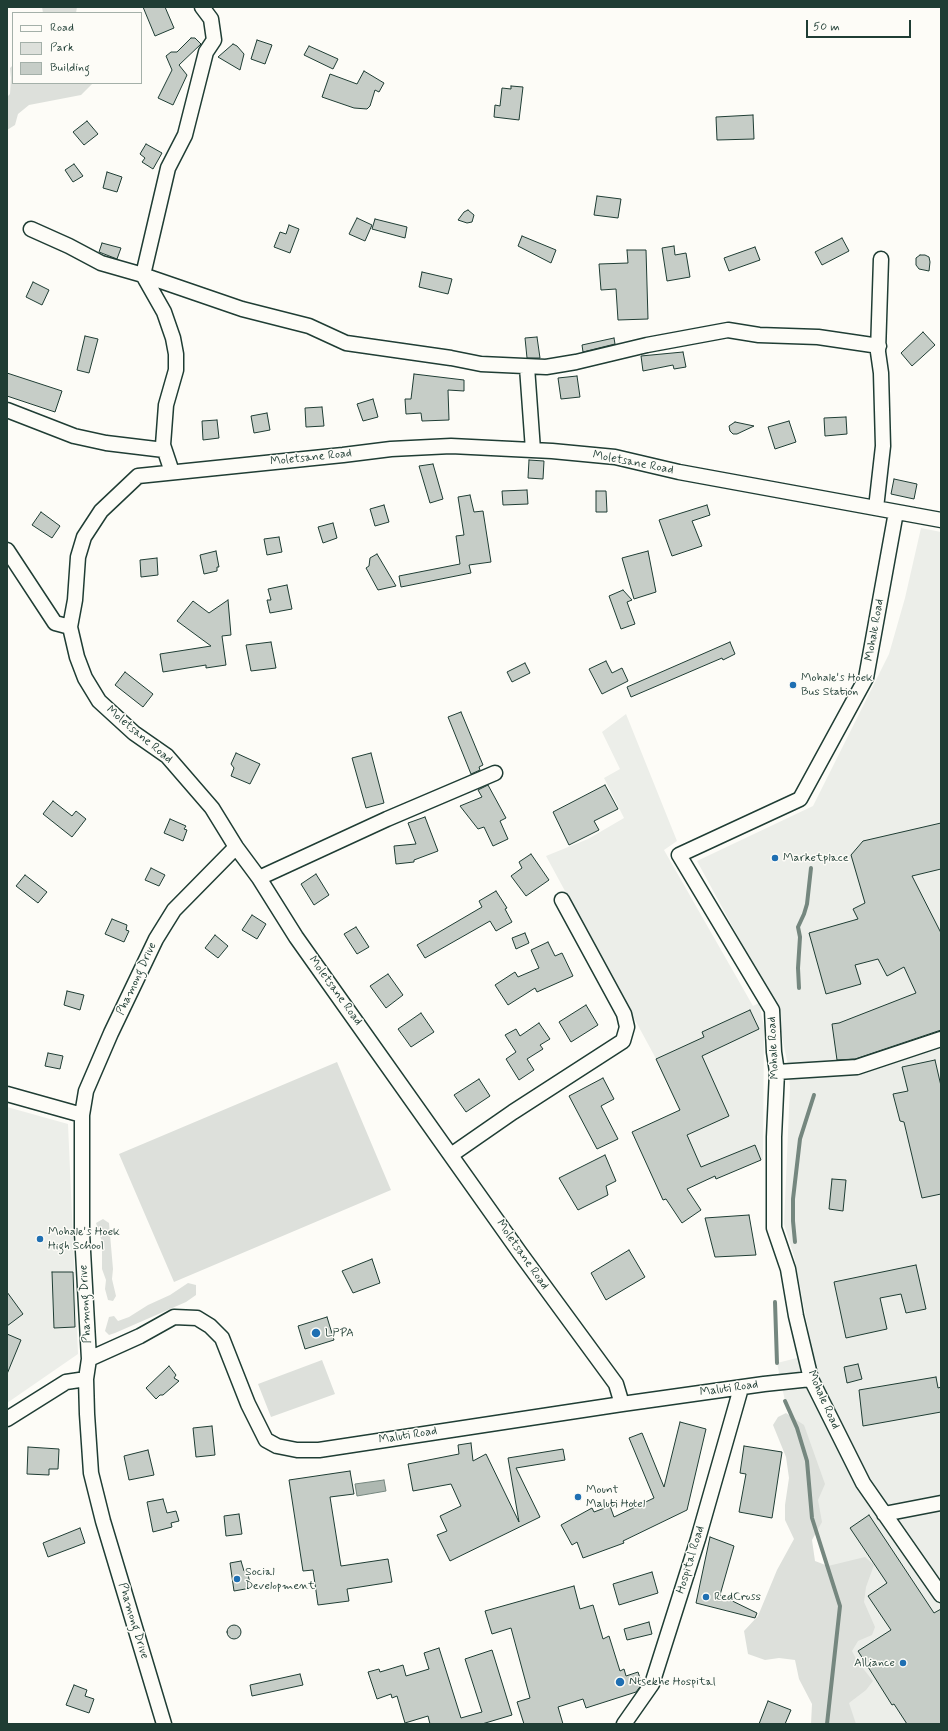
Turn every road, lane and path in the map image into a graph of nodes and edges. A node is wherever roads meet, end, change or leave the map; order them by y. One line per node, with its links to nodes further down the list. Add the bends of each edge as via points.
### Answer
1 (202, 7): 4 (street, via 211,19 214,40 206,52 186,135 168,168)
2 (31, 229): 4 (street, via 101,263)
3 (881, 259): 5 (street)
4 (143, 275): 6 (street, via 242,309 309,326 346,343 481,364); 8 (street, via 164,312 176,354 176,370 166,405)
5 (879, 346): 6 (street, via 818,337 759,335 728,330 647,344 576,362); 11 (street, via 883,446)
6 (527, 367): 9 (street)
7 (7, 410): 8 (street, via 74,436)
8 (164, 450): 10 (street)
9 (533, 450): 10 (street, Moletsane Road, via 451,446 391,449); 11 (street, Moletsane Road, via 615,457 679,472)
10 (172, 472): 15 (street, Moletsane Road, via 138,476 101,512 84,537 78,558)
11 (876, 508): 12 (street, Moletsane Road)
12 (896, 512): 13 (street, Moletsane Road); 21 (street, Mohale Road, via 866,678 800,799 679,855 772,1010)
13 (941, 520)
14 (7, 550): 15 (street, via 55,623)
15 (70, 627): 17 (street, Moletsane Road, via 85,678 100,700 134,733 167,756 212,808)
16 (495, 773): 18 (street)
17 (236, 847): 18 (street, Moletsane Road); 23 (street, Phamong Drive, via 174,910 156,939 86,1091)
18 (259, 878): 24 (street, Moletsane Road, via 296,937)
19 (562, 900): 24 (street, via 624,1014 627,1027 623,1041)
20 (941, 1039): 21 (street, via 857,1067)
21 (777, 1072): 27 (street, Mohale Road, via 774,1228 788,1269 796,1316)
22 (7, 1094): 23 (street)
23 (82, 1115): 25 (street, Phamong Drive, via 82,1233)
24 (451, 1155): 29 (street, Moletsane Road, via 616,1384)
25 (89, 1359): 26 (street, Phamong Drive); 29 (street, Maluti Road, via 174,1317 197,1318 222,1338 248,1404 266,1440 277,1446 297,1450 319,1450)
26 (86, 1379): 30 (street, via 66,1382); 34 (street, Phamong Drive, via 91,1473)
27 (812, 1379): 28 (street, Maluti Road); 32 (street, Mohale Road, via 863,1483)
28 (741, 1388): 29 (street, Maluti Road); 35 (street, Hospital Road, via 698,1539 652,1684)
29 (622, 1404)
30 (7, 1419)
31 (941, 1503): 32 (street)
32 (884, 1514): 33 (street, Mohale Road)
33 (941, 1595)
34 (164, 1724)
35 (624, 1724)

